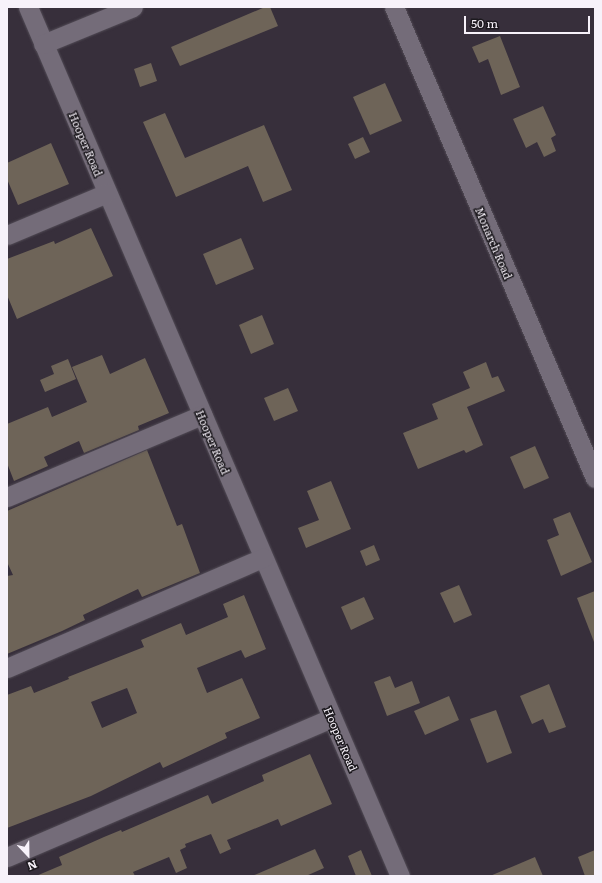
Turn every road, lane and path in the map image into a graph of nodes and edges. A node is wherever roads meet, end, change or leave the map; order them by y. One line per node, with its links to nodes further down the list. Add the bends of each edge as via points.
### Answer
1 (28, 7): 4 (street, Hooper Road)
2 (133, 7): 4 (street)
3 (394, 7): 8 (street, Monarch Road)
4 (43, 44): 5 (street, Hooper Road)
5 (107, 193): 6 (street); 7 (street, Hooper Road)
6 (7, 235)
7 (202, 415): 9 (street); 10 (street, Hooper Road)
8 (595, 478)
9 (7, 497)
10 (263, 558): 11 (street); 12 (street, Hooper Road)
11 (7, 668)
12 (332, 718): 13 (street); 14 (street, Hooper Road)
13 (7, 857)
14 (400, 876)

